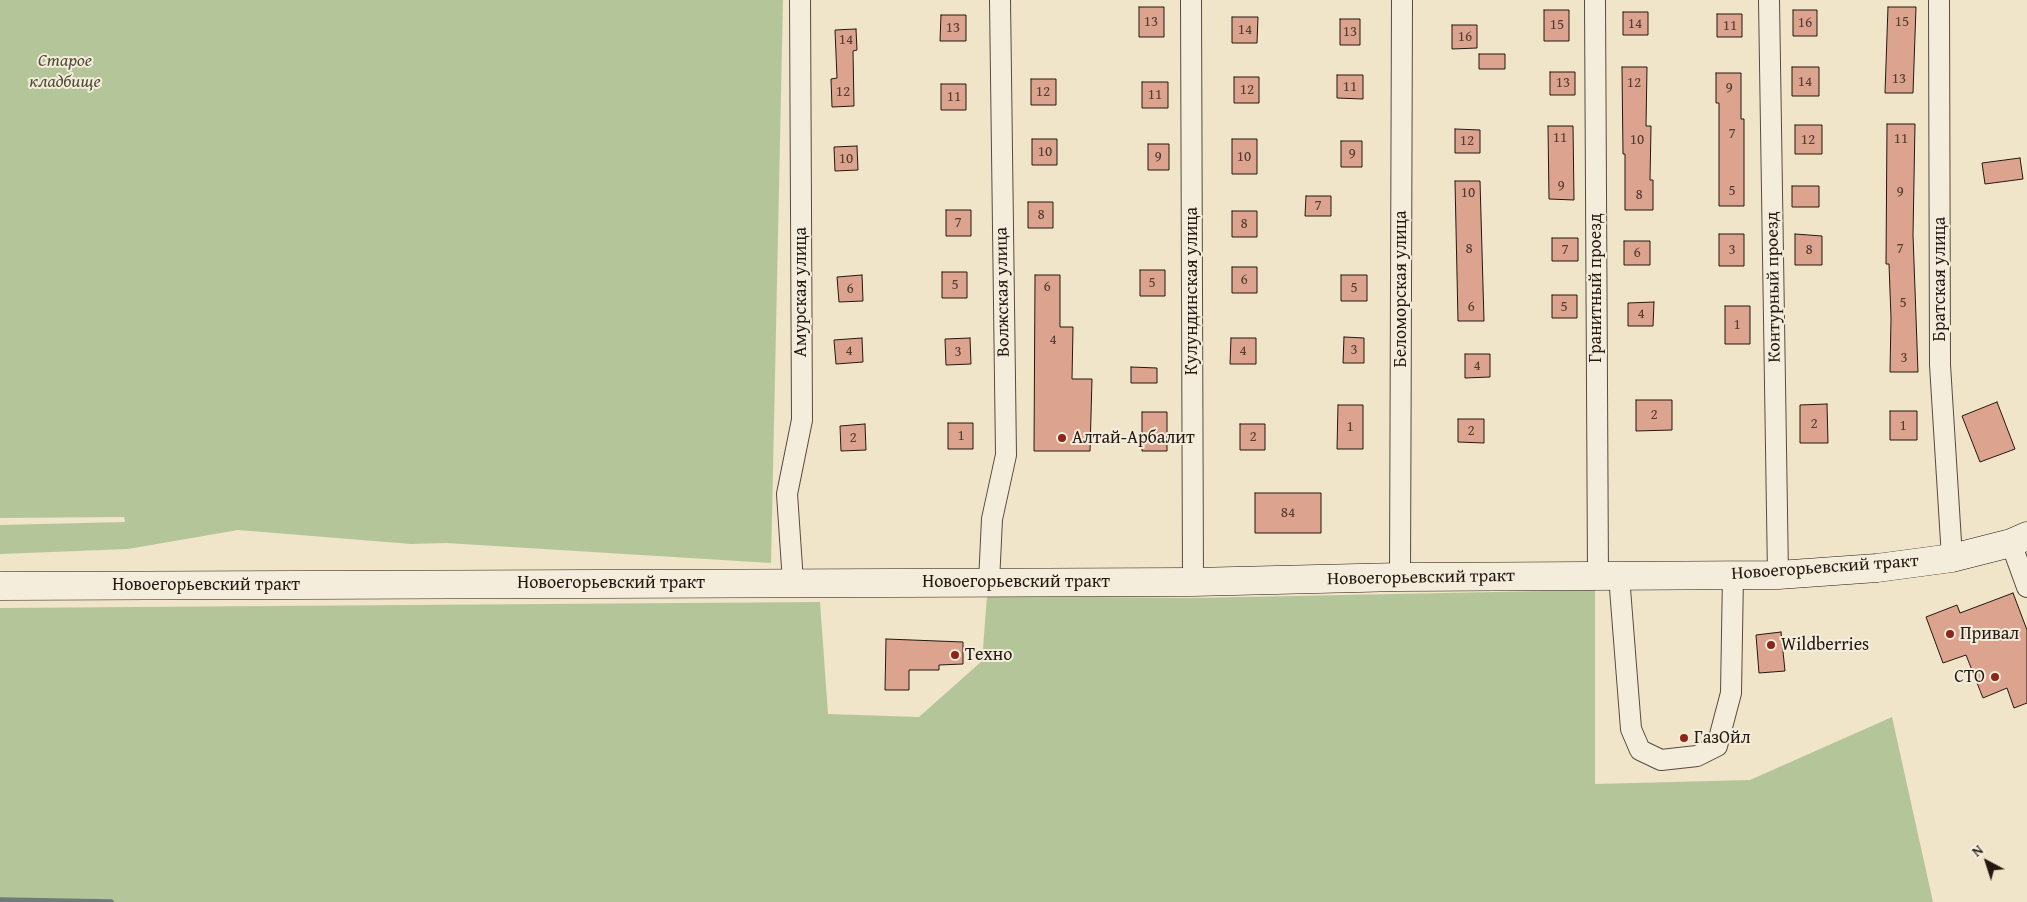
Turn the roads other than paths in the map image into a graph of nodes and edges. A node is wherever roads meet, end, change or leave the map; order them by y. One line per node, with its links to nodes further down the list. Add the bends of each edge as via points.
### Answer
1 (800, 0): 14 (street, Амурская улица, via 802,420 787,494)
2 (1000, 0): 15 (street, Волжская улица, via 1006,455 992,519)
3 (1191, 0): 16 (street, Кулундинская улица)
4 (1402, 0): 13 (street, Беломорская улица)
5 (1595, 0): 12 (street, Гранитный проезд)
6 (1769, 0): 11 (street, Контурный проезд)
7 (1939, 0): 9 (street, Братская улица, via 1940,365)
8 (2019, 540): 9 (main road, Новоегорьевский тракт); 18 (street)
9 (1952, 558): 11 (main road, Новоегорьевский тракт, via 1877,568)
10 (1733, 575): 11 (main road, Новоегорьевский тракт); 12 (main road, Новоегорьевский тракт); 12 (street, Гранитный проезд, via 1731,693 1717,746 1697,756 1661,760 1640,750 1631,729 1624,653)
11 (1778, 575)
12 (1609, 576): 13 (main road, Новоегорьевский тракт)
13 (1400, 577): 16 (main road, Новоегорьевский тракт)
14 (793, 582): 15 (main road, Новоегорьевский тракт); 17 (main road, Новоегорьевский тракт)
15 (989, 582): 16 (main road, Новоегорьевский тракт)
16 (1193, 582)
17 (0, 586)
18 (2027, 587)

